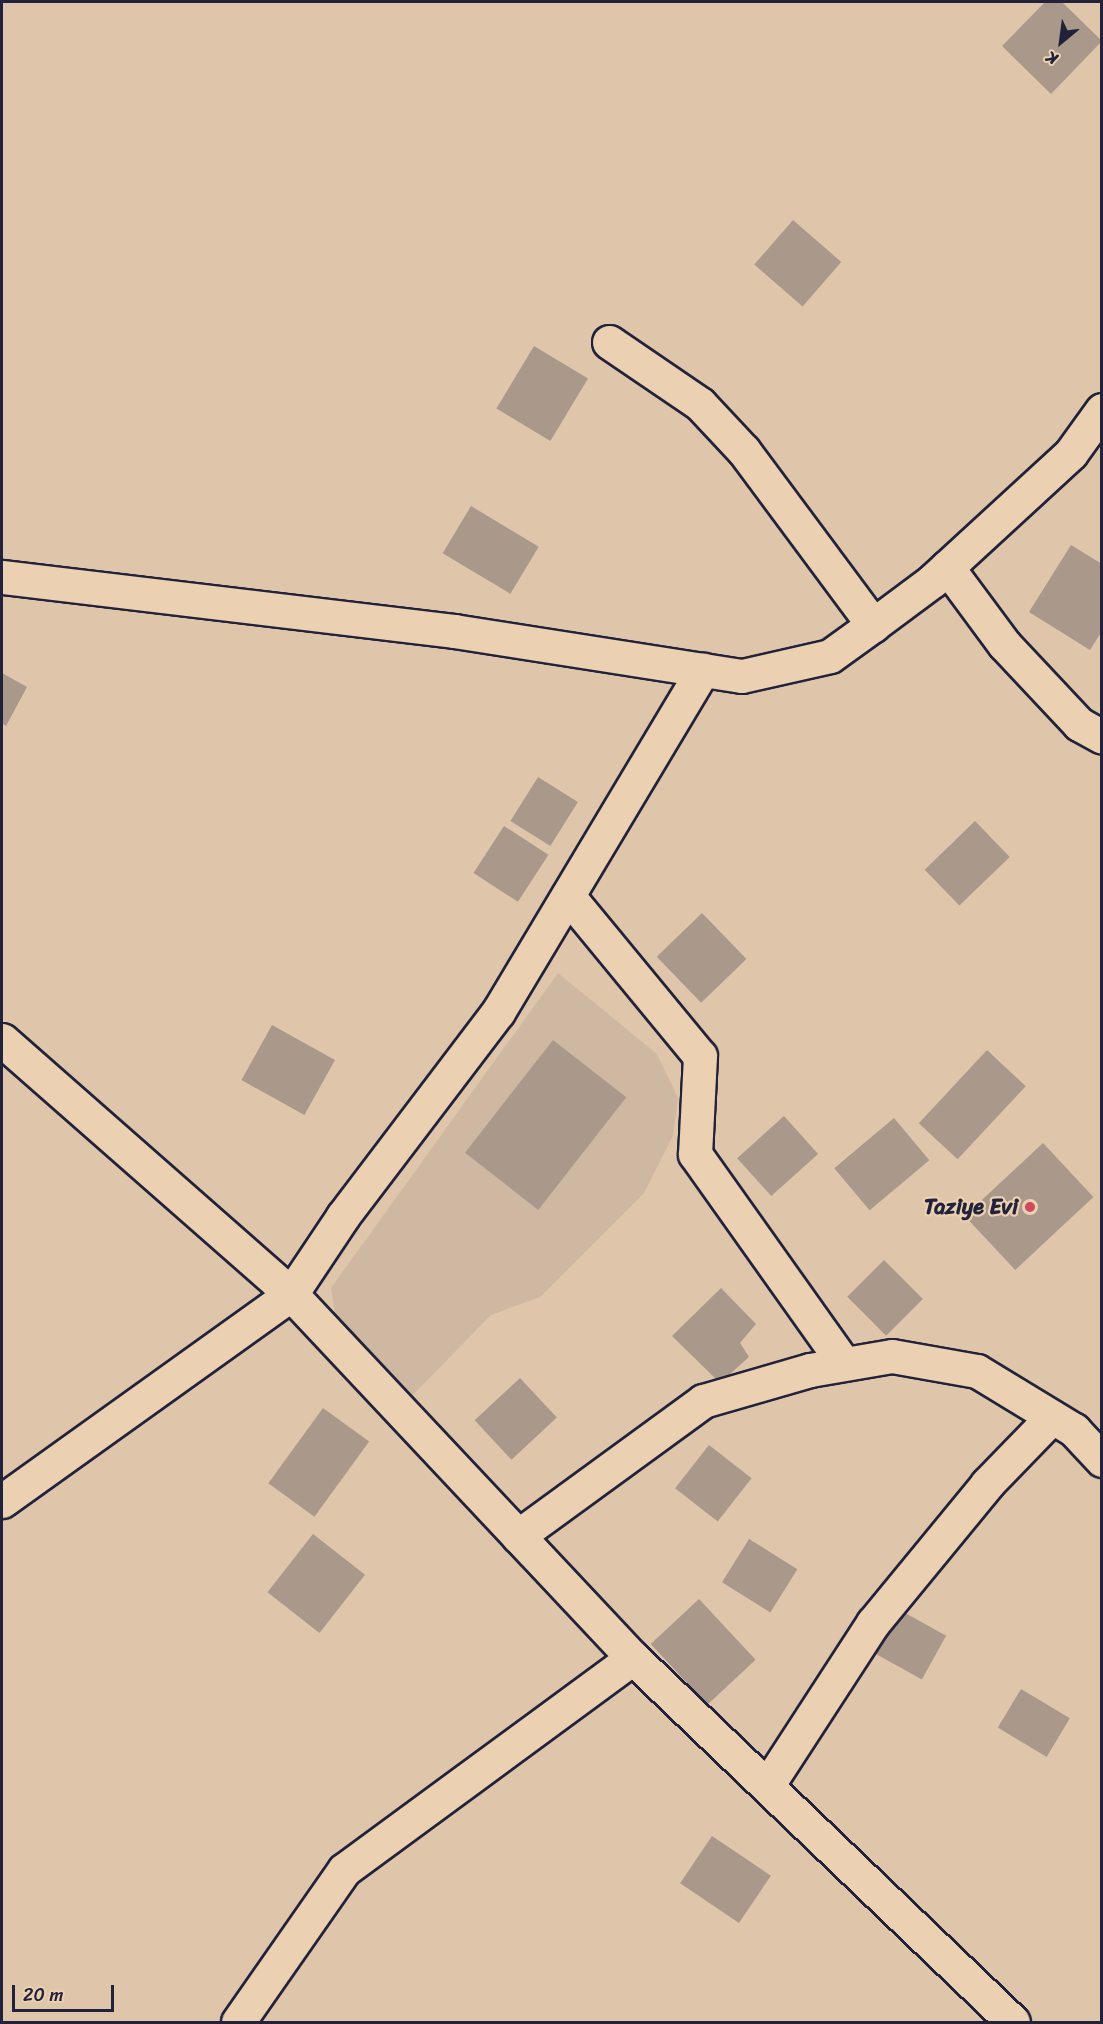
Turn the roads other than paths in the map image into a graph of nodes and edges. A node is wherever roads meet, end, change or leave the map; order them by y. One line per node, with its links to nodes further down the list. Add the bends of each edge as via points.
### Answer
1 (609, 342): 5 (street, via 700,404)
2 (1101, 410): 3 (street, via 1071,453)
3 (947, 567): 5 (street); 7 (street, via 1004,644 1079,724)
4 (2, 577): 6 (street, via 454,631)
5 (873, 625): 6 (street, via 830,656 742,676)
6 (703, 669): 8 (street)
7 (1101, 737)
8 (568, 896): 10 (street, via 498,1012 343,1216); 11 (street, via 700,1056 695,1154)
9 (2, 1040): 10 (street)
10 (291, 1294): 14 (street); 15 (street)
11 (844, 1364): 12 (street, via 892,1356 977,1371); 15 (street, via 703,1401)
12 (1052, 1417): 13 (street, via 1074,1430); 17 (street, via 987,1484 873,1623)
13 (1101, 1460)
14 (2, 1501)
15 (518, 1536): 16 (street)
16 (633, 1658): 17 (street); 18 (street, via 344,1869)
17 (769, 1782): 19 (street)
18 (238, 2022)
19 (1013, 2022)

